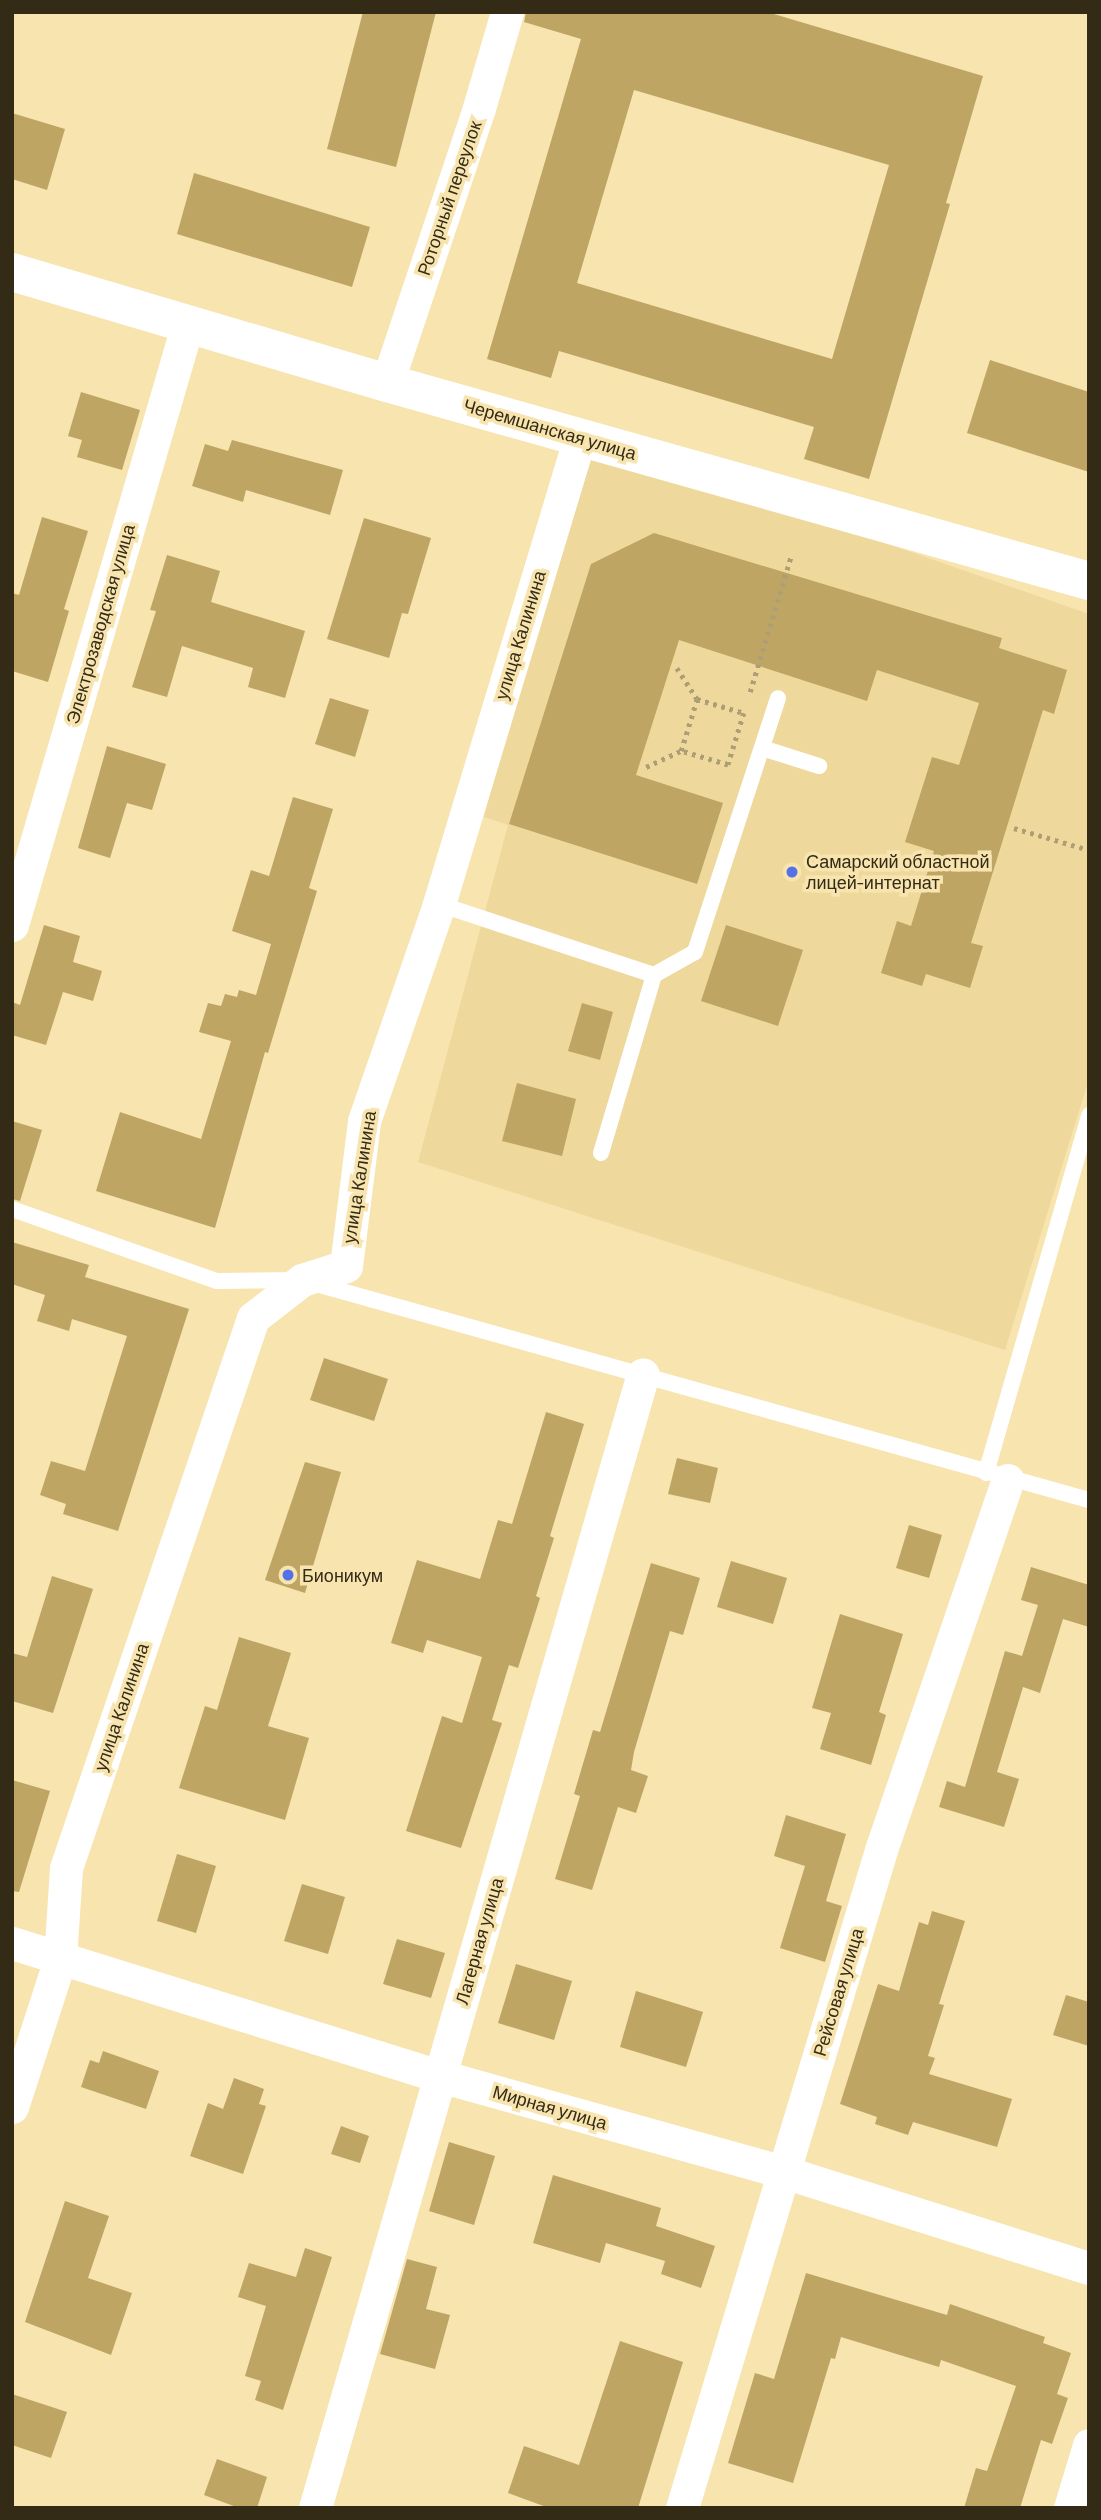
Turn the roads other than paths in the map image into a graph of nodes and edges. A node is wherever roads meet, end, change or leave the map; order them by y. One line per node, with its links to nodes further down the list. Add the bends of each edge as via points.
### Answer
1 (506, 12): 4 (street, Роторный переулок, via 479,108)
2 (12, 272): 3 (street, Черемшанская улица)
3 (188, 323): 4 (street, Черемшанская улица); 11 (street, Электрозаводская улица)
4 (387, 383): 5 (street, Черемшанская улица)
5 (580, 437): 6 (street, Черемшанская улица); 10 (street, улица Калинина)
6 (1089, 580)
7 (778, 698): 8 (lane)
8 (762, 748): 9 (lane); 12 (lane, via 695,952)
9 (819, 766)
10 (439, 904): 12 (lane); 16 (street, улица Калинина, via 364,1121 346,1266)
11 (12, 925)
12 (654, 975): 14 (lane)
13 (1089, 1115): 18 (lane)
14 (601, 1153)
15 (12, 1209): 16 (lane, via 216,1281)
16 (302, 1280): 17 (lane); 21 (street, улица Калинина, via 253,1318 66,1868)
17 (643, 1374): 18 (lane); 22 (street, Лагерная улица)
18 (997, 1476): 19 (lane); 24 (street, Рейсовая улица)
19 (1089, 1500)
20 (12, 1943): 21 (street, Мирная улица)
21 (60, 1959): 22 (street, Мирная улица); 23 (street, улица Калинина)
22 (440, 2076): 24 (street, Мирная улица); 27 (street, Лагерная улица)
23 (12, 2107)
24 (783, 2172): 25 (street, Мирная улица); 28 (street, Рейсовая улица)
25 (1089, 2268)
26 (1089, 2445): 29 (street)
27 (315, 2508)
28 (682, 2508)
29 (1070, 2508)

